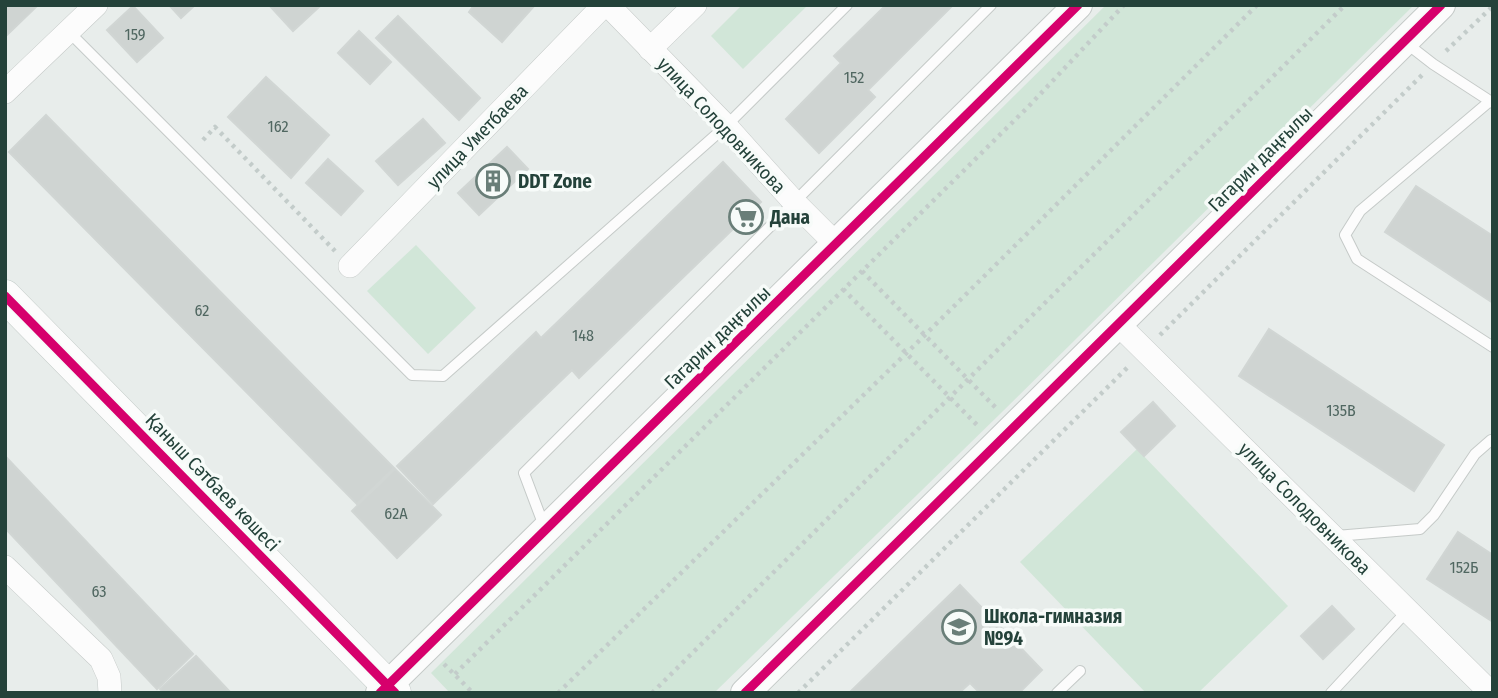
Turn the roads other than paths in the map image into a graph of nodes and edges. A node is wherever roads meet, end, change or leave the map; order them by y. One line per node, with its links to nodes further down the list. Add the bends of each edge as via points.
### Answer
1 (96, 5): 8 (street)
2 (606, 5): 10 (street, улица Солодовникова); 16 (street, улица Уметбаева)
3 (695, 5): 10 (street)
4 (847, 5): 13 (lane)
5 (991, 5): 14 (lane)
6 (1078, 5): 15 (street, Гагарин даңғылы)
7 (1441, 5): 9 (street, Гагарин даңғылы)
8 (68, 31): 11 (street); 13 (lane, via 412,375 443,376)
9 (1404, 42): 12 (lane); 18 (street, Гагарин даңғылы)
10 (650, 49): 13 (street, улица Солодовникова)
11 (5, 92)
12 (1491, 102): 19 (lane, via 1360,211 1345,235 1357,259)
13 (726, 126): 14 (street, улица Солодовникова)
14 (795, 203): 15 (street, улица Солодовникова); 21 (lane, via 524,472)
15 (836, 244): 21 (street, Гагарин даңғылы)
16 (350, 267)
17 (5, 296): 26 (main road, Қаныш Сәтбаев көшесі)
18 (1118, 324): 22 (street, улица Солодовникова); 28 (street, Гагарин даңғылы)
19 (1493, 347)
20 (1493, 441): 22 (lane, via 1475,454 1420,529)
21 (546, 530): 26 (street, Гагарин даңғылы)
22 (1333, 536): 24 (street, улица Солодовникова)
23 (5, 567): 27 (street, via 101,659)
24 (1408, 610): 30 (lane); 31 (street, улица Солодовникова)
25 (1080, 671): 29 (lane)
26 (388, 690)
27 (110, 693)
28 (745, 693)
29 (1057, 693)
30 (1331, 693)
31 (1492, 693)

